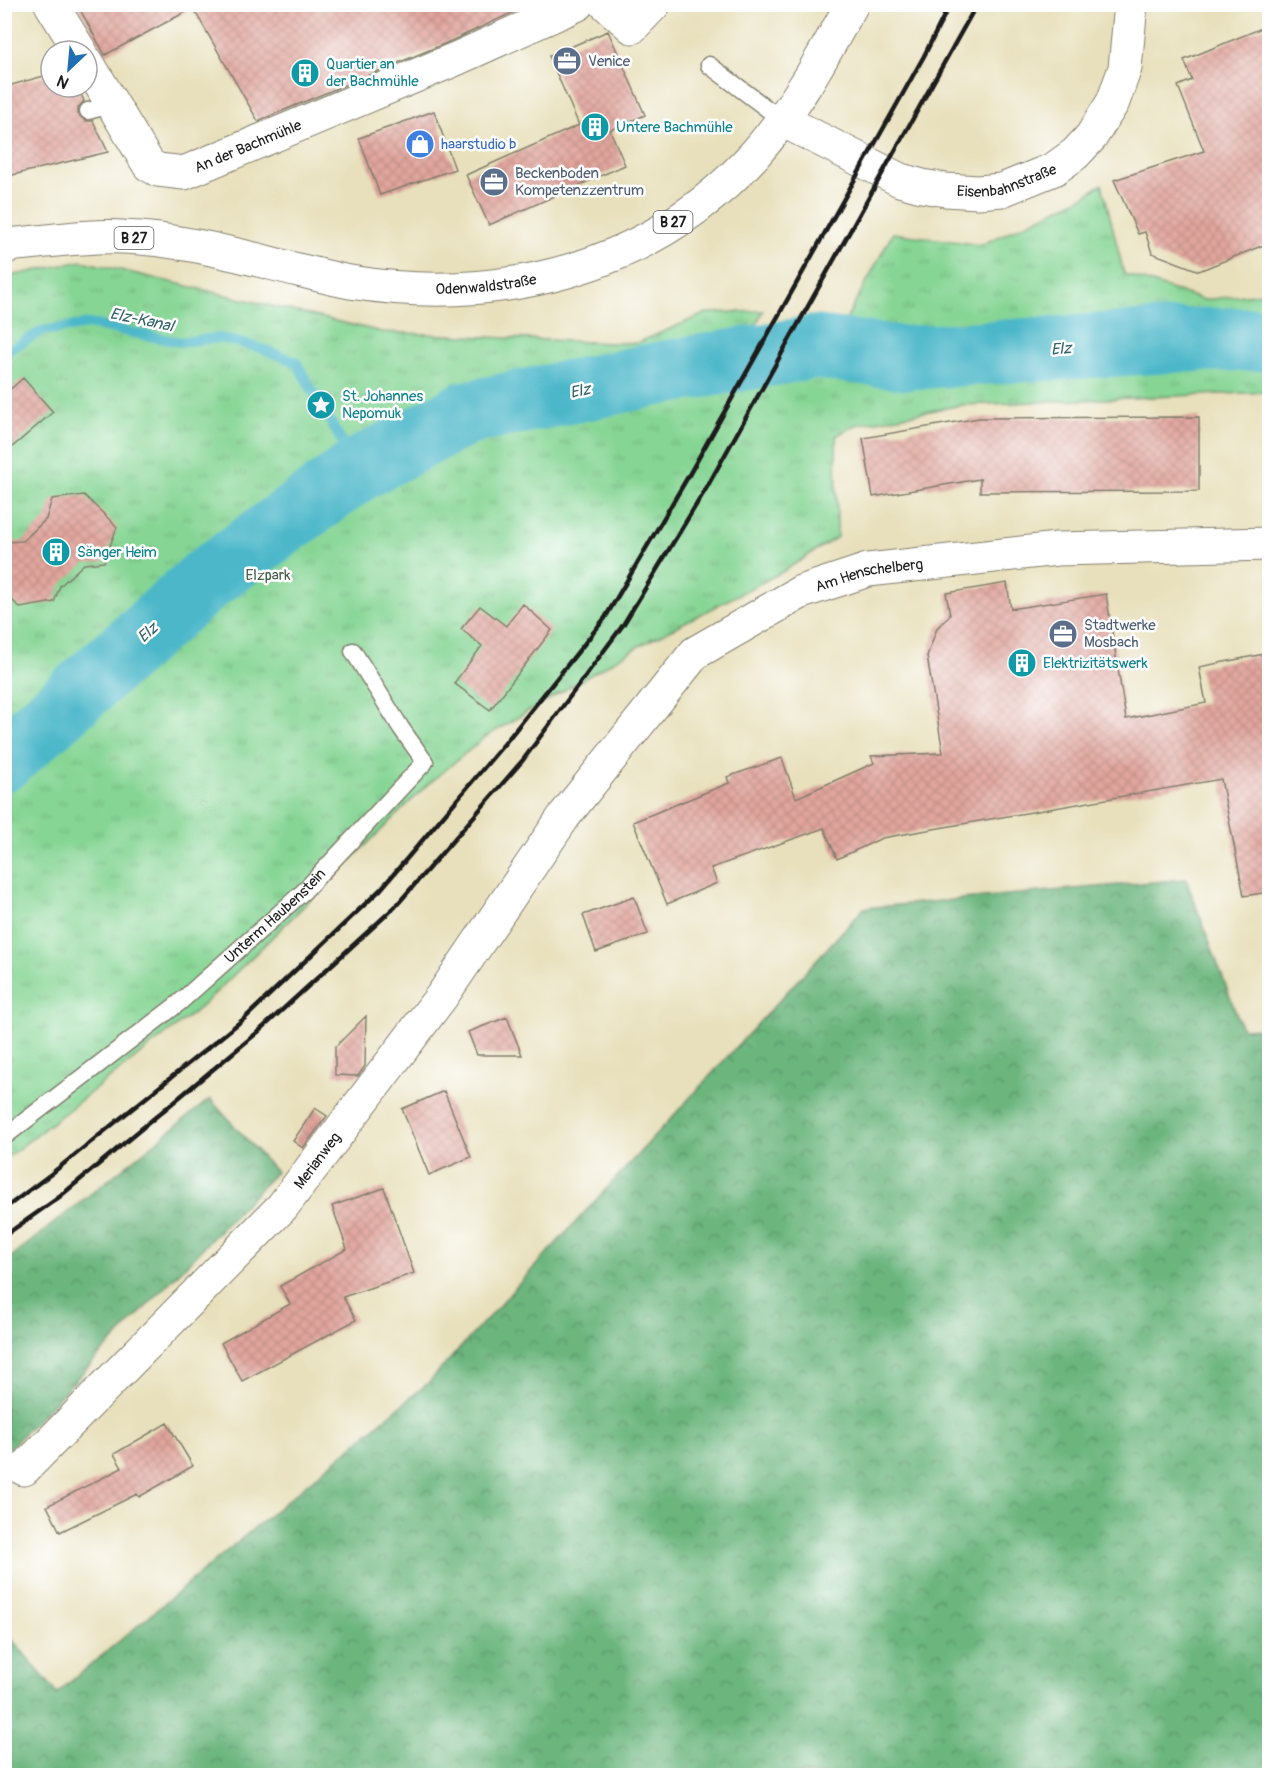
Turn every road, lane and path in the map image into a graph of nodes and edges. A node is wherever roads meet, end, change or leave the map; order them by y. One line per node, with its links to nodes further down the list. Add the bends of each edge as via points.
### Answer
1 (51, 4): 7 (street)
2 (578, 4): 9 (street, An der Bachmühle, via 184,173 149,165)
3 (606, 4): 6 (street)
4 (852, 4): 10 (street, Odenwaldstraße / B 27)
5 (1131, 4): 10 (street, Eisenbahnstraße, via 1125,68 1113,102 1091,137 1054,169 1002,190 946,190 900,180)
6 (643, 16)
7 (73, 39)
8 (709, 65): 10 (lane)
9 (99, 99)
10 (782, 120): 11 (street, Odenwaldstraße / B 27, via 716,192 658,233 603,261 477,289 416,290 348,282 187,245 122,236)
11 (4, 247)
12 (1269, 544): 14 (street, Am Henschelberg, via 1057,549 868,570 801,592 695,653)
13 (353, 651): 15 (lane, Unterm Haubenstein, via 425,762 303,892 179,1003)
14 (565, 815): 16 (street, Merianweg, via 442,996 282,1207)
15 (4, 1137)
16 (24, 1469)

